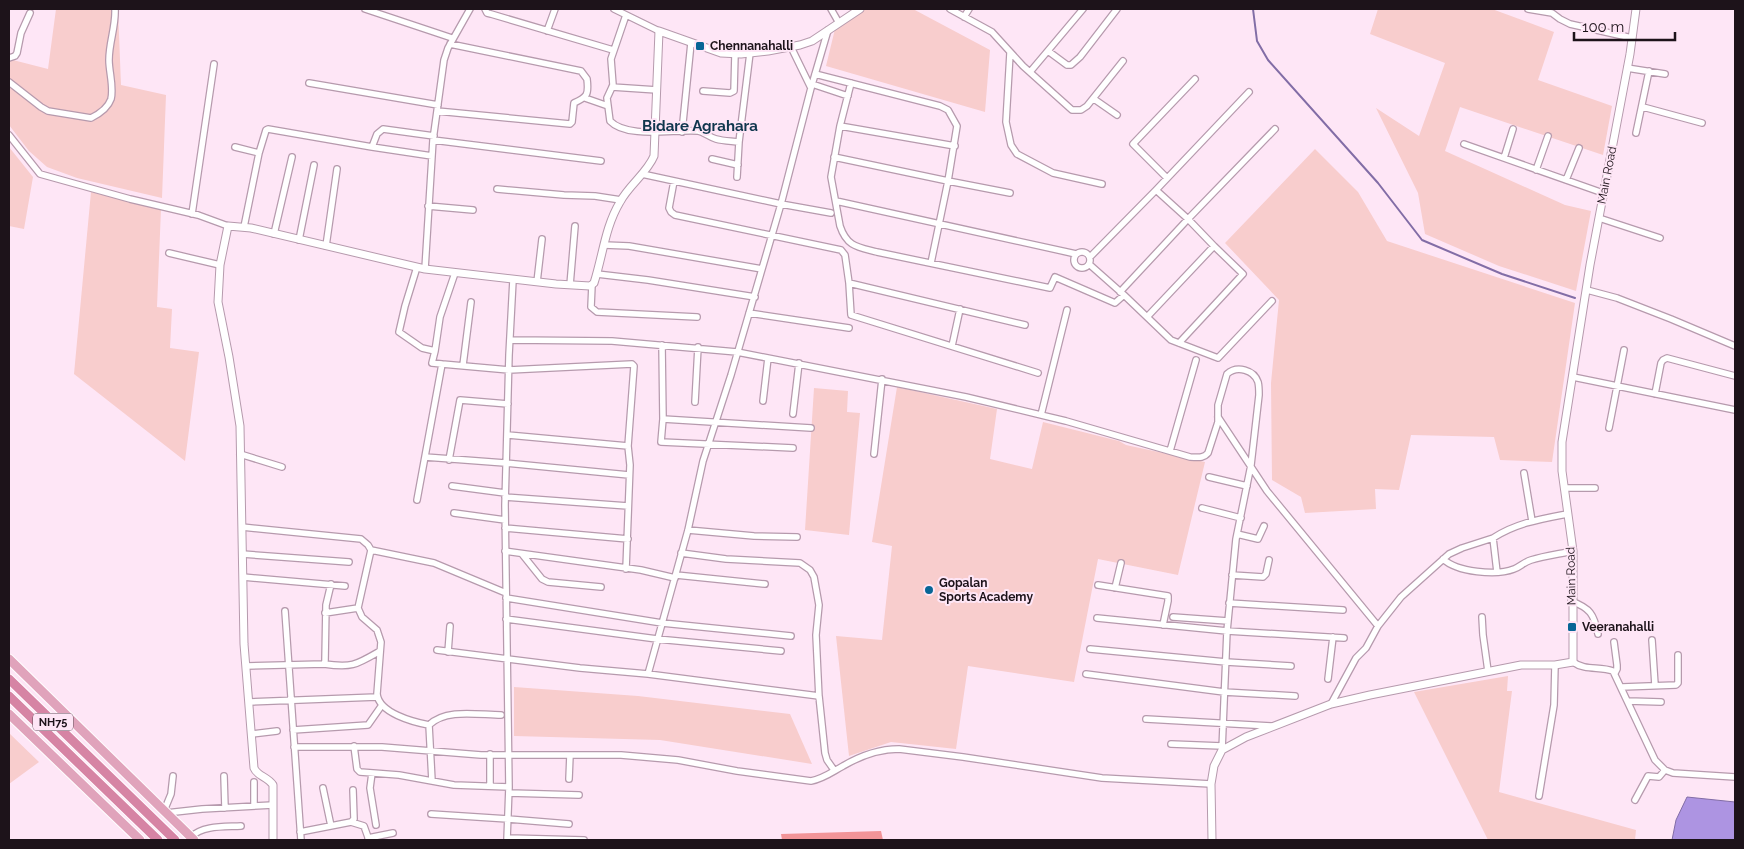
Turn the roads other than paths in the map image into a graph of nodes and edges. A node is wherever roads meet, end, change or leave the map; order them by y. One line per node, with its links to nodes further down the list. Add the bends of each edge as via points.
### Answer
1 (114, 9): 40 (street, via 109,60 111,100 96,115 91,118 48,111)
2 (365, 9): 23 (street)
3 (470, 9): 23 (street)
4 (485, 9): 20 (street, via 487,13)
5 (556, 9): 20 (street)
6 (614, 9): 16 (street)
7 (831, 9): 18 (street)
8 (860, 9): 18 (street)
9 (950, 9): 17 (street)
10 (969, 9): 17 (street)
11 (1082, 9): 27 (street)
12 (1117, 9): 27 (street, via 1071,65)
13 (1528, 9): 22 (street, via 1552,12 1570,24)
14 (1636, 9): 22 (street, Main Road)
15 (30, 13): 31 (street, via 16,54)
16 (626, 15): 21 (street); 26 (street)
17 (964, 17): 29 (street, via 992,32)
18 (839, 23): 19 (street)
19 (828, 30): 25 (street); 37 (street)
20 (547, 31): 26 (street)
21 (659, 31): 24 (street); 45 (street)
22 (1632, 38): 34 (street, Main Road)
23 (451, 41): 49 (street, via 581,72 587,79); 53 (street, via 444,60)
24 (691, 44): 30 (street); 60 (street)
25 (791, 47): 28 (street); 43 (street)
26 (613, 50): 44 (street)
27 (1048, 51): 36 (street)
28 (750, 53): 30 (street); 65 (street)
29 (1010, 53): 36 (street); 88 (street, via 1006,122 1011,145 1018,154 1053,173)
30 (735, 54): 46 (street, via 734,91)
31 (9, 58)
32 (1123, 61): 50 (street)
33 (214, 64): 99 (street)
34 (1627, 68): 35 (street); 91 (street, Main Road)
35 (1649, 71): 38 (street); 52 (street)
36 (1030, 72): 50 (street, via 1072,110 1081,110)
37 (815, 74): 42 (street); 43 (street)
38 (1665, 74)
39 (1195, 78): 84 (street, via 1133,144)
40 (9, 82)
41 (308, 83): 53 (street)
42 (852, 83): 48 (street); 67 (street, via 948,110 957,126)
43 (812, 86): 48 (street); 95 (street)
44 (612, 87): 45 (street); 51 (street, via 607,98)
45 (657, 90): 59 (street)
46 (703, 91)
47 (1249, 92): 84 (street)
48 (848, 96): 56 (street)
49 (585, 98): 51 (street); 53 (street, via 574,103 570,124)
50 (1094, 99): 54 (street)
51 (608, 106): 59 (street, via 610,121 615,125 629,130)
52 (1642, 107): 55 (street); 61 (street)
53 (438, 108): 64 (street)
54 (1117, 115)
55 (1702, 123)
56 (840, 126): 67 (street); 74 (street)
57 (1275, 129): 101 (street)
58 (1513, 129): 75 (street)
59 (655, 132): 60 (street); 82 (street, via 654,156)
60 (682, 132): 65 (street, via 698,131 717,140)
61 (1636, 133)
62 (9, 136): 99 (street, via 40,174)
63 (1548, 136): 81 (street)
64 (433, 138): 69 (street, via 383,129 377,134); 72 (street); 77 (street)
65 (739, 142): 78 (street)
66 (1464, 144): 75 (street)
67 (955, 146): 87 (street)
68 (235, 147): 71 (street)
69 (372, 148): 71 (street, via 270,128 266,130); 72 (street)
70 (1579, 148): 85 (street)
71 (259, 152): 105 (street)
72 (432, 156): 96 (street)
73 (292, 157): 106 (street)
74 (834, 157): 87 (street); 94 (street, via 831,177)
75 (1504, 158): 81 (street)
76 (712, 159): 78 (street)
77 (602, 161)
78 (738, 164): 83 (street)
79 (314, 165): 110 (street)
80 (337, 169): 112 (street)
81 (1536, 170): 85 (street)
82 (642, 174): 86 (street); 93 (street)
83 (737, 177)
84 (1167, 178): 90 (street)
85 (1566, 180): 91 (street)
86 (674, 181): 95 (street); 107 (street, via 669,208 675,215)
87 (948, 181): 92 (street); 102 (street)
88 (1102, 184)
89 (497, 189): 93 (street)
90 (1156, 190): 101 (street); 116 (street)
91 (1603, 193): 100 (street, Main Road)
92 (1010, 194)
93 (621, 200): 111 (street, via 612,215)
94 (836, 202): 102 (street); 117 (street, via 842,233 851,245)
95 (781, 204): 98 (street); 107 (street)
96 (428, 206): 97 (street); 121 (street)
97 (474, 210)
98 (831, 213)
99 (192, 214): 103 (street)
100 (1599, 218): 108 (street); 130 (street, Main Road)
101 (1188, 219): 113 (street); 131 (street)
102 (939, 224): 115 (street); 117 (street)
103 (228, 226): 105 (street); 119 (street)
104 (575, 226): 128 (street)
105 (244, 227): 106 (street)
106 (274, 234): 110 (street)
107 (772, 234): 122 (street); 127 (street, via 841,250 845,255)
108 (1660, 238)
109 (542, 239): 126 (street)
110 (299, 240): 112 (street)
111 (604, 245): 122 (street, via 638,247); 124 (street)
112 (326, 246): 120 (street)
113 (1214, 246): 139 (street); 143 (street, via 1243,274)
114 (169, 253): 119 (street)
115 (1076, 254): 116 (street, via 1083,251); 118 (street, via 1077,266 1082,268)
116 (1090, 256): 118 (street)
117 (931, 263): 131 (street, via 1050,288 1054,277 1116,303)
118 (1088, 264): 131 (street)
119 (220, 265): 179 (street, via 218,302 238,409)
120 (417, 267): 121 (street); 149 (street, via 399,332 422,348)
121 (425, 269): 123 (street)
122 (762, 269): 132 (street)
123 (454, 273): 125 (street); 149 (street, via 440,316)
124 (597, 274): 129 (street); 132 (street)
125 (513, 280): 126 (street); 142 (street)
126 (537, 282): 128 (street)
127 (849, 282): 135 (street); 145 (street, via 851,315)
128 (570, 285): 129 (street)
129 (592, 285): 138 (street, via 592,307 596,312)
130 (1586, 290): 146 (street, via 1671,318); 159 (street, Main Road)
131 (1122, 294): 139 (street)
132 (755, 296): 137 (street)
133 (1272, 301): 143 (street, via 1218,358)
134 (471, 302): 155 (street)
135 (960, 309): 140 (street); 145 (street)
136 (1067, 310): 168 (street)
137 (749, 313): 141 (street); 150 (street)
138 (697, 316)
139 (1147, 317): 143 (street, via 1171,340)
140 (1025, 325)
141 (849, 328)
142 (510, 340): 144 (street, via 612,340); 156 (street)
143 (1179, 343)
144 (662, 345): 147 (street); 170 (street)
145 (952, 346): 157 (street)
146 (1735, 346)
147 (698, 347): 150 (street); 164 (street)
148 (1624, 350): 161 (street)
149 (435, 351): 154 (street, via 432,363)
150 (737, 352): 151 (street); 171 (street)
151 (768, 358): 153 (street); 163 (street)
152 (1196, 360): 178 (street)
153 (799, 363): 160 (street); 167 (street)
154 (442, 364): 155 (street); 181 (street)
155 (463, 366): 156 (street)
156 (509, 370): 165 (street); 176 (street, via 632,364)
157 (1038, 373)
158 (1735, 376): 162 (street, via 1667,358 1661,363)
159 (1573, 378): 161 (street); 191 (street, Main Road, via 1562,442)
160 (882, 379): 168 (street); 180 (street)
161 (1617, 386): 162 (street); 173 (street)
162 (1655, 394): 166 (street)
163 (763, 401)
164 (695, 402)
165 (508, 404): 174 (street); 182 (street, via 460,400)
166 (1735, 410)
167 (793, 414)
168 (1041, 415): 178 (street)
169 (1218, 417): 178 (street, via 1205,456 1190,457); 184 (street); 184 (street, via 1218,405 1230,370 1241,369 1253,375 1259,384 1259,395)
170 (664, 419): 171 (street); 175 (street, via 661,442)
171 (717, 421): 172 (street); 175 (street)
172 (811, 428)
173 (1609, 428)
174 (507, 434): 176 (street); 183 (street)
175 (708, 444): 177 (street); 205 (street)
176 (628, 446): 187 (street)
177 (793, 448)
178 (1170, 451)
179 (240, 454): 185 (street); 203 (street)
180 (874, 454)
181 (425, 457): 182 (street); 194 (street)
182 (448, 460): 183 (street)
183 (505, 463): 187 (street); 193 (street)
184 (1251, 465): 190 (street); 246 (street, via 1268,491)
185 (282, 467)
186 (1524, 474): 201 (street)
187 (629, 475): 195 (street)
188 (1209, 478): 190 (street)
189 (452, 486): 193 (street)
190 (1247, 486): 199 (street)
191 (1564, 488): 192 (street); 198 (street, Main Road)
192 (1595, 488)
193 (505, 495): 195 (street); 200 (street)
194 (417, 500)
195 (628, 506): 209 (street)
196 (1202, 508): 199 (street)
197 (454, 513): 200 (street)
198 (1567, 514): 201 (street); 212 (street, Main Road)
199 (1241, 518): 206 (street)
200 (505, 520): 204 (street)
201 (1532, 521): 208 (street)
202 (1264, 526): 206 (street, via 1258,539)
203 (242, 527): 210 (street, via 361,539); 213 (street)
204 (505, 528): 209 (street); 211 (street)
205 (688, 530): 207 (street); 215 (street)
206 (1237, 534): 222 (street)
207 (797, 537)
208 (1493, 538): 217 (street, via 1462,548); 221 (street)
209 (628, 539): 220 (street)
210 (371, 550): 231 (street, via 434,563); 234 (street)
211 (505, 551): 214 (street); 231 (street)
212 (1572, 551): 221 (street); 232 (street, Main Road)
213 (242, 554): 218 (street); 224 (street)
214 (522, 554): 220 (street); 229 (street, via 548,582)
215 (681, 554): 223 (street); 283 (street, via 800,563 810,570 819,605 816,635)
216 (1269, 560): 222 (street, via 1263,577)
217 (1443, 560): 221 (street, via 1453,566); 246 (street, via 1401,597)
218 (349, 562)
219 (1121, 563): 230 (street)
220 (626, 569): 223 (street)
221 (1497, 572)
222 (1232, 574): 233 (street)
223 (675, 576): 226 (street); 243 (street)
224 (243, 577): 225 (street); 268 (street)
225 (331, 584): 227 (street); 237 (street)
226 (765, 584)
227 (345, 586)
228 (1098, 586): 230 (street)
229 (602, 587)
230 (1115, 588): 244 (street, via 1168,596)
231 (506, 596): 241 (street); 243 (street)
232 (1571, 601): 248 (street, via 1582,605 1592,615); 264 (street, Main Road)
233 (1230, 603): 235 (street); 242 (street)
234 (358, 608): 237 (street); 258 (street, via 362,617 377,630)
235 (1343, 610)
236 (285, 611): 266 (street)
237 (325, 613): 265 (street)
238 (1173, 617): 242 (street)
239 (1482, 617): 270 (street)
240 (1097, 618): 244 (street)
241 (506, 619): 252 (street); 262 (street)
242 (1228, 621): 247 (street)
243 (662, 623): 249 (street); 252 (street)
244 (1163, 625): 247 (street)
245 (450, 626): 259 (street)
246 (1378, 626): 287 (street)
247 (1227, 631): 250 (street); 263 (street)
248 (1598, 634)
249 (791, 636)
250 (1333, 638): 251 (street); 275 (street)
251 (1344, 638)
252 (657, 639): 257 (street); 272 (street)
253 (1652, 640): 276 (street)
254 (1614, 642): 271 (street, via 1618,665)
255 (437, 650): 259 (street)
256 (1090, 650): 263 (street)
257 (781, 651)
258 (380, 652): 265 (street, via 349,667); 281 (street)
259 (448, 652): 262 (street)
260 (1678, 655): 276 (street, via 1677,684)
261 (9, 658): 326 (main road)
262 (507, 658): 272 (street); 304 (street)
263 (1226, 662): 269 (street); 278 (street)
264 (1573, 662): 267 (street); 271 (street, via 1582,667 1610,669)
265 (324, 664): 266 (street)
266 (289, 665): 268 (street); 282 (street)
267 (1555, 665): 270 (street, via 1521,665); 321 (street, via 1554,705)
268 (246, 666): 285 (street)
269 (1291, 666)
270 (1488, 671): 287 (street)
271 (1614, 673): 277 (street)
272 (648, 674): 283 (street, via 819,696)
273 (1086, 674): 278 (street)
274 (9, 679): 341 (highway, NH75)
275 (1328, 679)
276 (1655, 685): 277 (street)
277 (1622, 687): 284 (street)
278 (1224, 692): 280 (street); 292 (street)
279 (9, 696): 340 (highway, NH75)
280 (1295, 696)
281 (378, 697): 282 (street); 288 (street)
282 (290, 700): 285 (street); 295 (street)
283 (820, 700): 306 (street, via 825,753)
284 (1628, 701): 286 (street); 307 (street, via 1656,760)
285 (249, 702): 297 (street)
286 (1661, 702)
287 (1331, 704): 294 (street)
288 (382, 705): 293 (street, via 402,718); 295 (street, via 368,725)
289 (9, 714): 339 (main road)
290 (501, 715): 293 (street, via 452,714)
291 (1146, 719): 292 (street)
292 (1223, 724): 294 (street); 301 (street)
293 (429, 725): 302 (street)
294 (1271, 726): 301 (street)
295 (292, 730): 300 (street)
296 (277, 732): 297 (street)
297 (251, 734): 324 (street, via 254,770 272,783)
298 (1171, 744): 301 (street)
299 (354, 746): 300 (street); 302 (street); 308 (street, via 357,769)
300 (294, 747): 334 (street)
301 (1222, 748): 315 (street)
302 (430, 752): 303 (street); 313 (street)
303 (490, 754): 304 (street); 316 (street)
304 (508, 754): 305 (street); 319 (street)
305 (570, 755): 306 (street, via 678,760 811,781); 312 (street)
306 (834, 770): 315 (street, via 857,758 890,749 963,756 1102,778)
307 (1665, 770): 311 (street); 322 (street, via 1659,777 1648,776)
308 (372, 773): 313 (street); 331 (street, via 370,788)
309 (173, 776): 326 (street)
310 (224, 776): 325 (street)
311 (1735, 777)
312 (570, 779)
313 (432, 781): 316 (street)
314 (254, 782): 323 (street)
315 (1211, 784): 345 (street)
316 (490, 786): 319 (street)
317 (323, 788): 333 (street)
318 (353, 790): 329 (street, via 354,819)
319 (509, 790): 320 (street); 328 (street)
320 (579, 795)
321 (1539, 796)
322 (1635, 800)
323 (254, 806): 324 (street); 325 (street)
324 (273, 806): 342 (street)
325 (225, 808): 326 (street)
326 (165, 812): 336 (main road)
327 (431, 814): 328 (street)
328 (508, 819): 330 (street); 338 (street)
329 (351, 822): 333 (street); 337 (street, via 364,826)
330 (569, 824)
331 (376, 825)
332 (241, 826): 336 (street, via 202,830 196,832)
333 (331, 826): 334 (street)
334 (300, 832): 343 (street)
335 (393, 833): 337 (street)
336 (192, 839)
337 (369, 839)
338 (508, 839): 344 (street)
339 (140, 840)
340 (158, 840)
341 (174, 840)
342 (273, 840)
343 (301, 840)
344 (584, 840)
345 (1212, 840)

